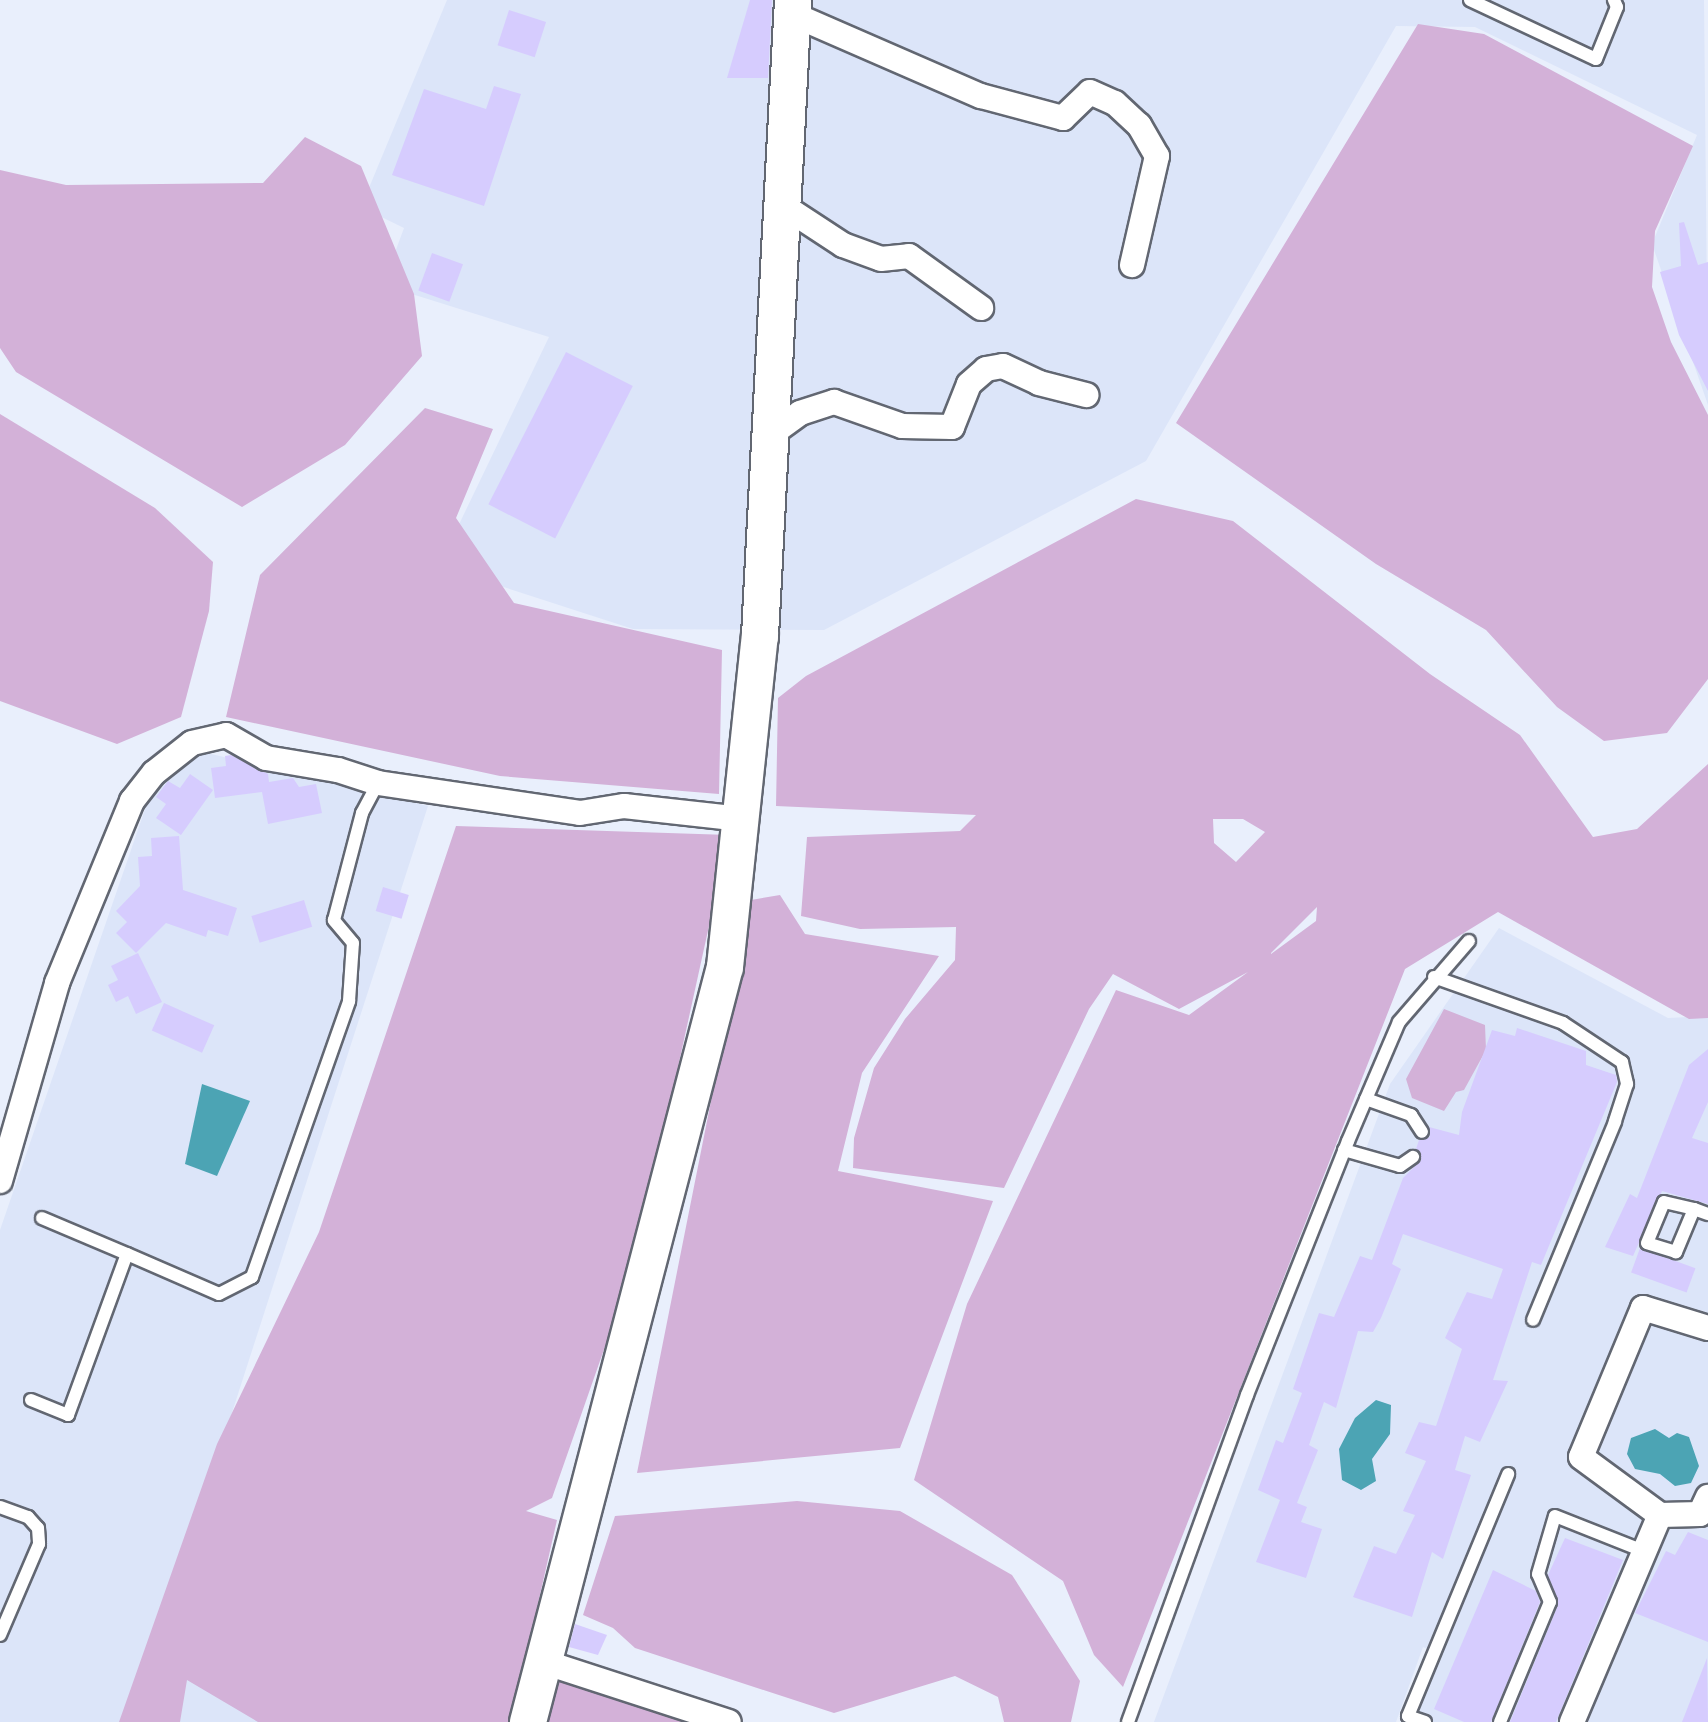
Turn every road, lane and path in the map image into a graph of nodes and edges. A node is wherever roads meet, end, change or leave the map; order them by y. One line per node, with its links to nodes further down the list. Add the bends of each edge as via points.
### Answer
1 (1470, 0): 2 (lane, via 1596,59 1617,7)
2 (1614, 0)
3 (792, 7): 4 (street); 5 (street, via 981,96 1063,118 1090,92 1115,103 1139,125 1157,156)
4 (782, 205): 6 (street, via 843,245 881,259 909,256); 8 (street)
5 (1132, 265)
6 (981, 308)
7 (1086, 395): 8 (street, via 1039,383 1003,366 986,369 969,384 952,427 902,426 834,402 800,413)
8 (770, 435): 10 (street, via 760,636)
9 (378, 783): 10 (street, via 580,813 624,806); 17 (street, via 266,758 226,735 192,743 154,773 132,801 57,983); 21 (lane, via 362,813 334,920 353,943 349,1001 252,1277 219,1294)
10 (741, 819): 31 (street, via 725,967)
11 (1469, 941): 12 (lane)
12 (1434, 977): 13 (lane, via 1399,1022); 22 (lane, via 1563,1023 1622,1062 1627,1084 1615,1122)
13 (1366, 1099): 14 (lane, via 1411,1115); 15 (lane)
14 (1422, 1132)
15 (1344, 1150): 16 (lane, via 1400,1166); 35 (lane, via 1247,1395)
16 (1413, 1157)
17 (0, 1181)
18 (1694, 1209): 18 (lane, via 1664,1202 1647,1243 1676,1252); 19 (lane)
19 (1708, 1214)
20 (42, 1218): 21 (lane)
21 (127, 1254): 24 (lane, via 68,1415)
22 (1533, 1320)
23 (1708, 1328): 28 (street, via 1643,1308 1581,1457)
24 (31, 1400)
25 (1508, 1474): 32 (lane)
26 (1708, 1497): 28 (street, via 1700,1514)
27 (0, 1507): 30 (lane, via 28,1517 38,1528 39,1544)
28 (1660, 1515): 29 (street)
29 (1641, 1550): 37 (lane, via 1555,1516 1538,1574 1550,1602); 38 (street)
30 (0, 1635)
31 (547, 1663): 33 (street); 34 (street)
32 (1408, 1719): 36 (lane)
33 (528, 1722)
34 (729, 1722)
35 (1128, 1722)
36 (1425, 1722)
37 (1500, 1722)
38 (1572, 1722)

